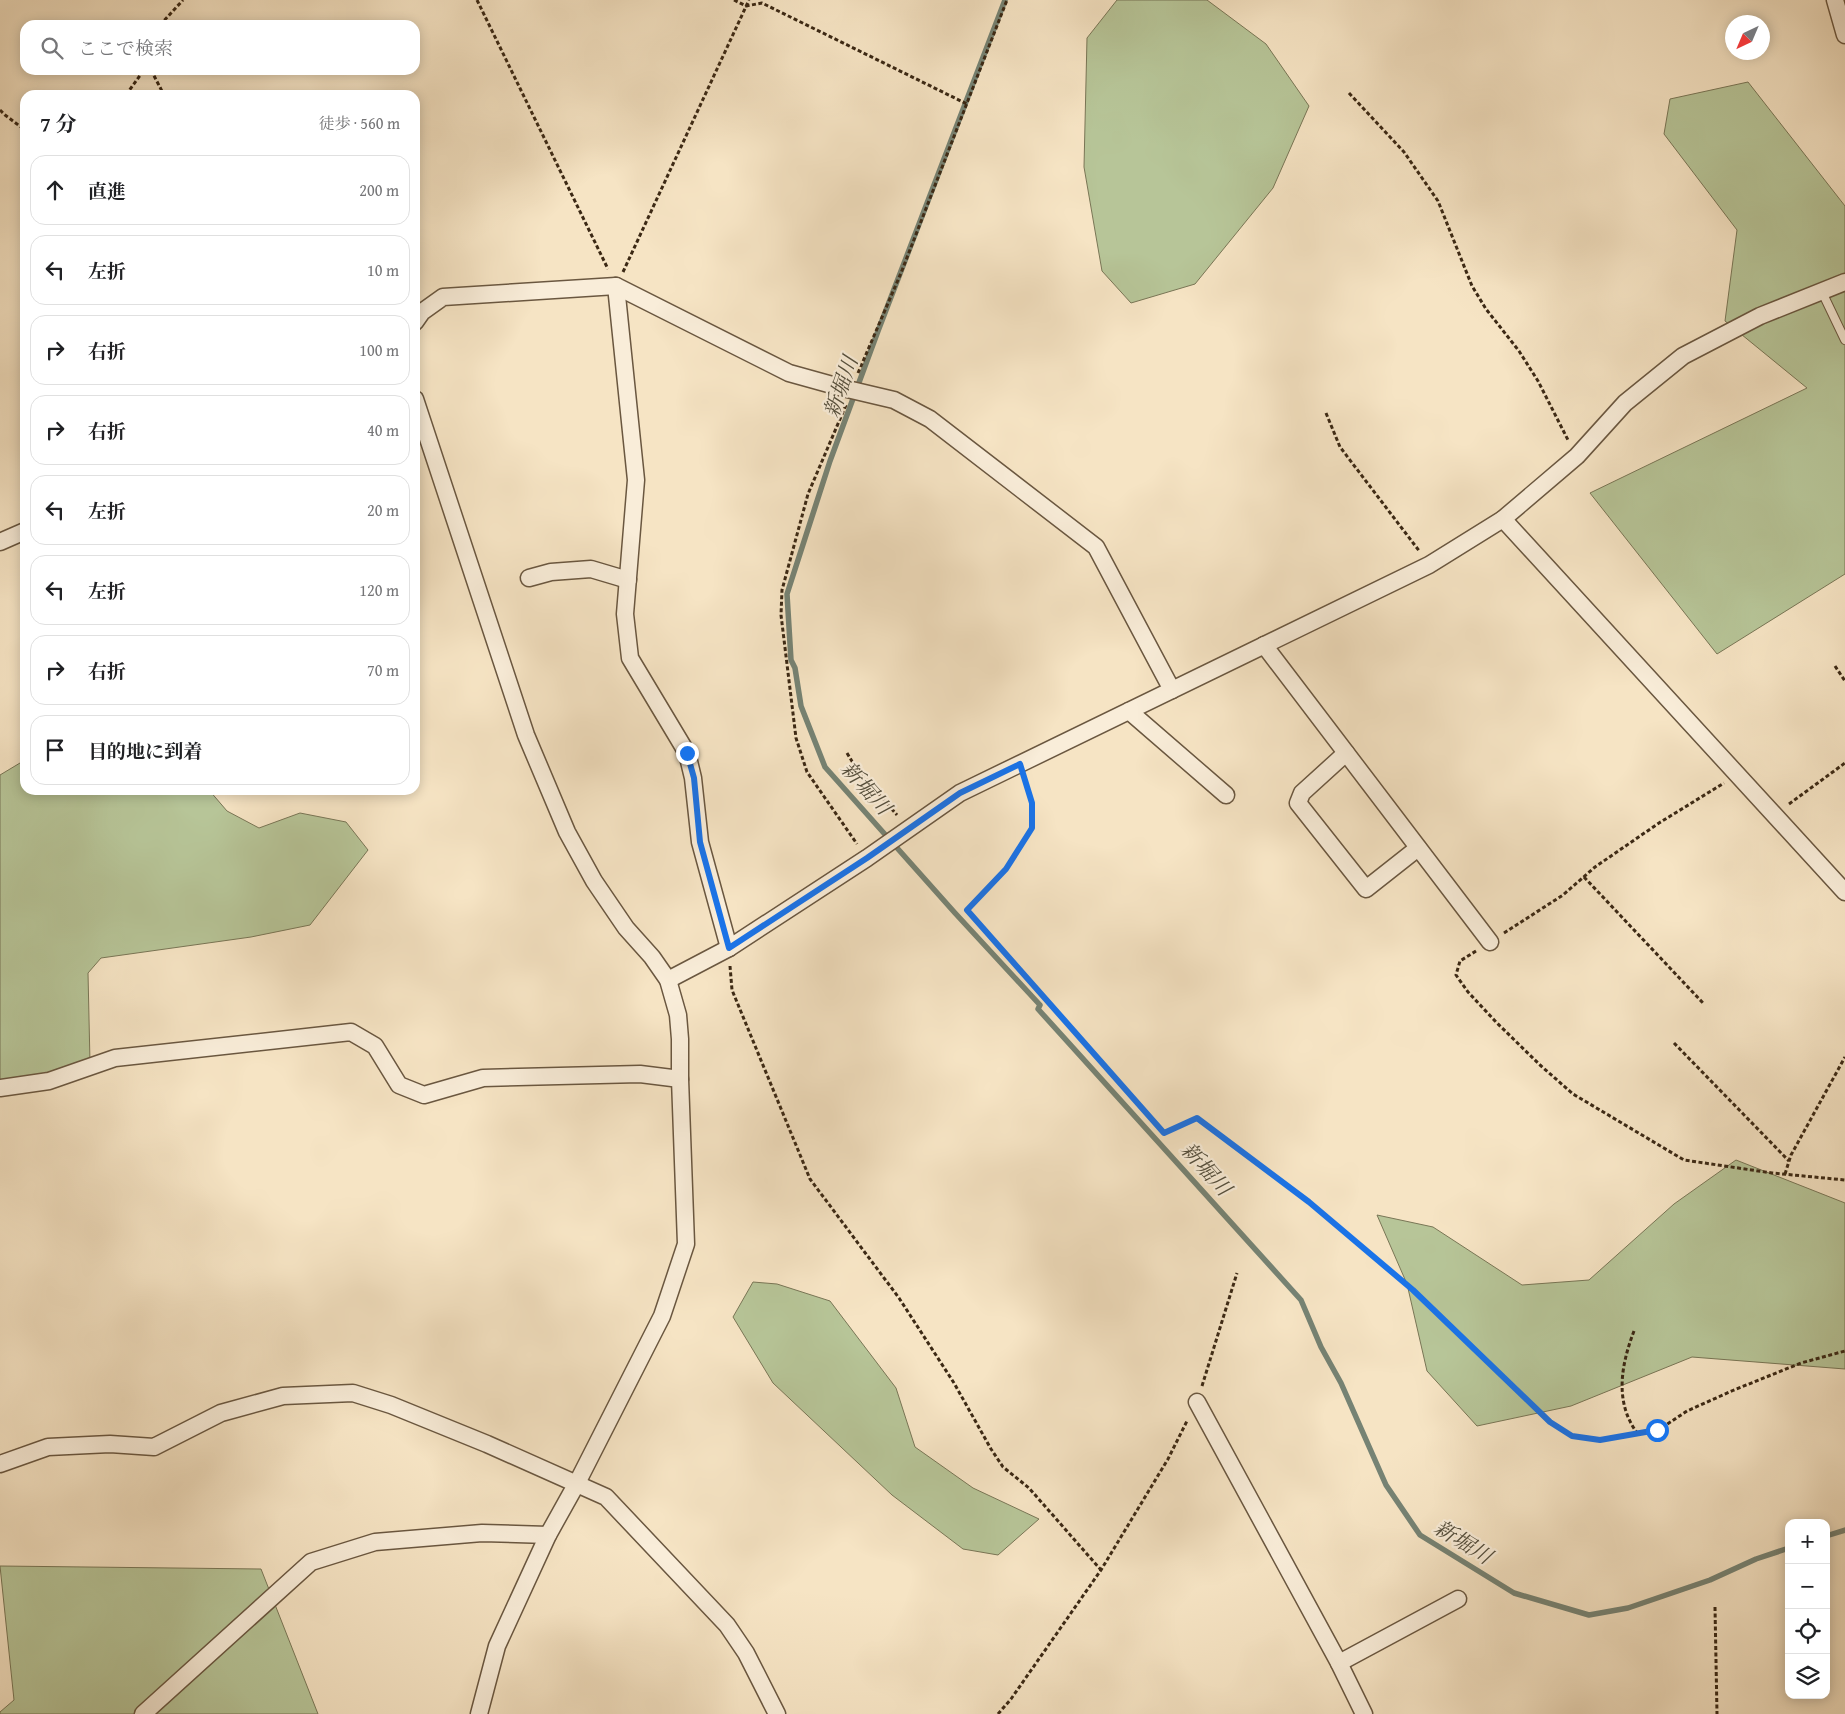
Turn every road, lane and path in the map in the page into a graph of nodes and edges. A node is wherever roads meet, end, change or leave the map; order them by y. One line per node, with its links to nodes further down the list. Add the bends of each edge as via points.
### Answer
1 (183, 0): 8 (path)
2 (477, 0): 19 (path)
3 (734, 0): 7 (path)
4 (749, 0): 7 (path)
5 (1007, 0): 15 (path)
6 (1835, 0): 9 (street)
7 (746, 6): 15 (path, via 762,3); 19 (path)
8 (165, 20)
9 (1845, 35)
10 (140, 75): 12 (path)
11 (154, 75): 13 (path)
12 (130, 90)
13 (161, 90)
14 (1349, 94): 26 (path, via 1404,152 1438,201 1472,286 1538,381)
15 (967, 104): 23 (path)
16 (0, 110): 17 (path)
17 (20, 126)
18 (1845, 282): 20 (street)
19 (616, 286): 21 (street, via 443,297); 23 (street, via 789,373); 32 (street, via 636,480)
20 (1822, 292): 22 (lane); 26 (street, via 1760,316 1683,356 1625,403)
21 (420, 315)
22 (1845, 340)
23 (851, 390): 36 (street, via 894,400 930,419 1096,548); 47 (path, via 808,494 782,590 781,614 796,738 807,772)
24 (1326, 413): 30 (path, via 1340,447)
25 (420, 414): 52 (street, via 526,734 566,832 599,889)
26 (1577, 456): 27 (street)
27 (1503, 519): 30 (street); 42 (street)
28 (20, 533): 29 (street)
29 (0, 542)
30 (1429, 565): 33 (street)
31 (529, 578): 32 (street, via 551,572 590,569)
32 (628, 580): 51 (street, via 625,614 630,658 687,753 694,778 700,842)
33 (1264, 646): 36 (street); 39 (street)
34 (1835, 666): 35 (path)
35 (1845, 681)
36 (1172, 690): 37 (street)
37 (1129, 711): 41 (street); 43 (street)
38 (847, 753): 45 (path, via 856,768)
39 (1346, 753): 46 (street); 46 (street, via 1302,793 1298,803 1366,889)
40 (1845, 763): 44 (path)
41 (1020, 764): 45 (street, via 960,793); 65 (path, via 1032,803 1032,828 1006,869 967,910 1164,1133 1197,1118 1309,1202 1413,1290 1550,1422 1572,1436 1600,1440)
42 (1737, 775): 44 (street); 48 (path, via 1659,823)
43 (1226, 796)
44 (1774, 815): 49 (street)
45 (909, 829): 47 (street)
46 (1418, 848): 50 (street)
47 (867, 858): 51 (street)
48 (1584, 877): 50 (path, via 1563,895); 53 (path)
49 (1845, 892)
50 (1490, 942): 59 (path, via 1460,961 1456,975 1496,1022 1573,1094 1684,1160)
51 (729, 948): 52 (street); 69 (path, via 732,990 810,1178 899,1298 1003,1467 1029,1488)
52 (668, 980): 56 (street, via 678,1014)
53 (1703, 1003)
54 (1674, 1043): 58 (path)
55 (1845, 1057): 58 (path)
56 (680, 1079): 57 (street, via 640,1074 483,1078 424,1095 399,1085 375,1046 351,1032 115,1058 49,1080); 67 (street, via 686,1244 662,1316)
57 (0, 1088)
58 (1790, 1161): 59 (path)
59 (1785, 1174): 60 (path)
60 (1845, 1180)
61 (1237, 1273): 64 (path)
62 (1634, 1331): 65 (path, via 1626,1350 1621,1380 1626,1416)
63 (1845, 1352): 65 (path, via 1801,1363 1687,1411 1657,1430)
64 (1197, 1402): 69 (path, via 1168,1459); 72 (street)
65 (1638, 1434)
66 (0, 1464): 67 (street, via 48,1447 110,1444 154,1447 221,1413 283,1396 353,1393 400,1409)
67 (577, 1483): 68 (street); 75 (street, via 606,1497 727,1625 746,1653)
68 (548, 1535): 73 (street, via 482,1532 376,1542 311,1562); 74 (street, via 497,1646)
69 (1100, 1570): 76 (path)
70 (1458, 1599): 72 (street)
71 (1715, 1607): 78 (path)
72 (1339, 1663): 77 (street)
73 (143, 1714)
74 (479, 1714)
75 (777, 1714)
76 (998, 1714)
77 (1364, 1714)
78 (1718, 1714)

